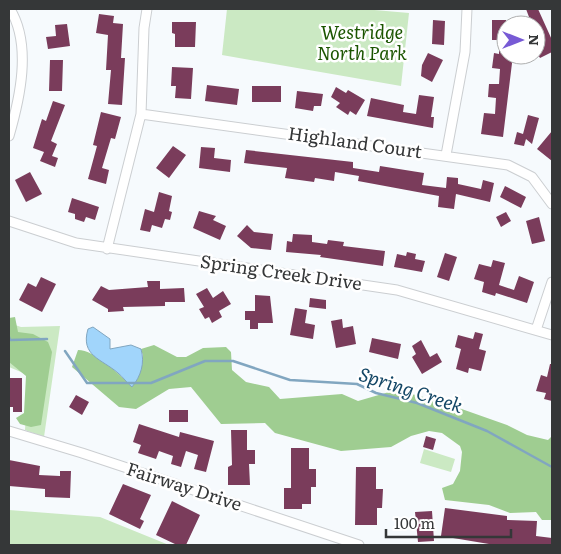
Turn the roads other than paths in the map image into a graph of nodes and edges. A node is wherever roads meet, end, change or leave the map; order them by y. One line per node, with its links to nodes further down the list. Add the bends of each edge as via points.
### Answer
1 (10, 9): 5 (street, via 19,31 21,52 20,91)
2 (467, 9): 6 (street, via 465,52)
3 (145, 11): 4 (street)
4 (141, 114): 6 (street, Highland Court); 9 (street)
5 (9, 136)
6 (446, 155): 7 (street, Highland Court, via 517,168 538,183)
7 (552, 204)
8 (9, 221): 9 (street, Spring Creek Drive, via 76,243)
9 (107, 249): 11 (street, Spring Creek Drive, via 397,290)
10 (552, 282): 11 (street)
11 (536, 330): 12 (street, Spring Creek Drive)
12 (552, 335)
13 (9, 431): 14 (street, Fairway Drive)
14 (359, 545)

